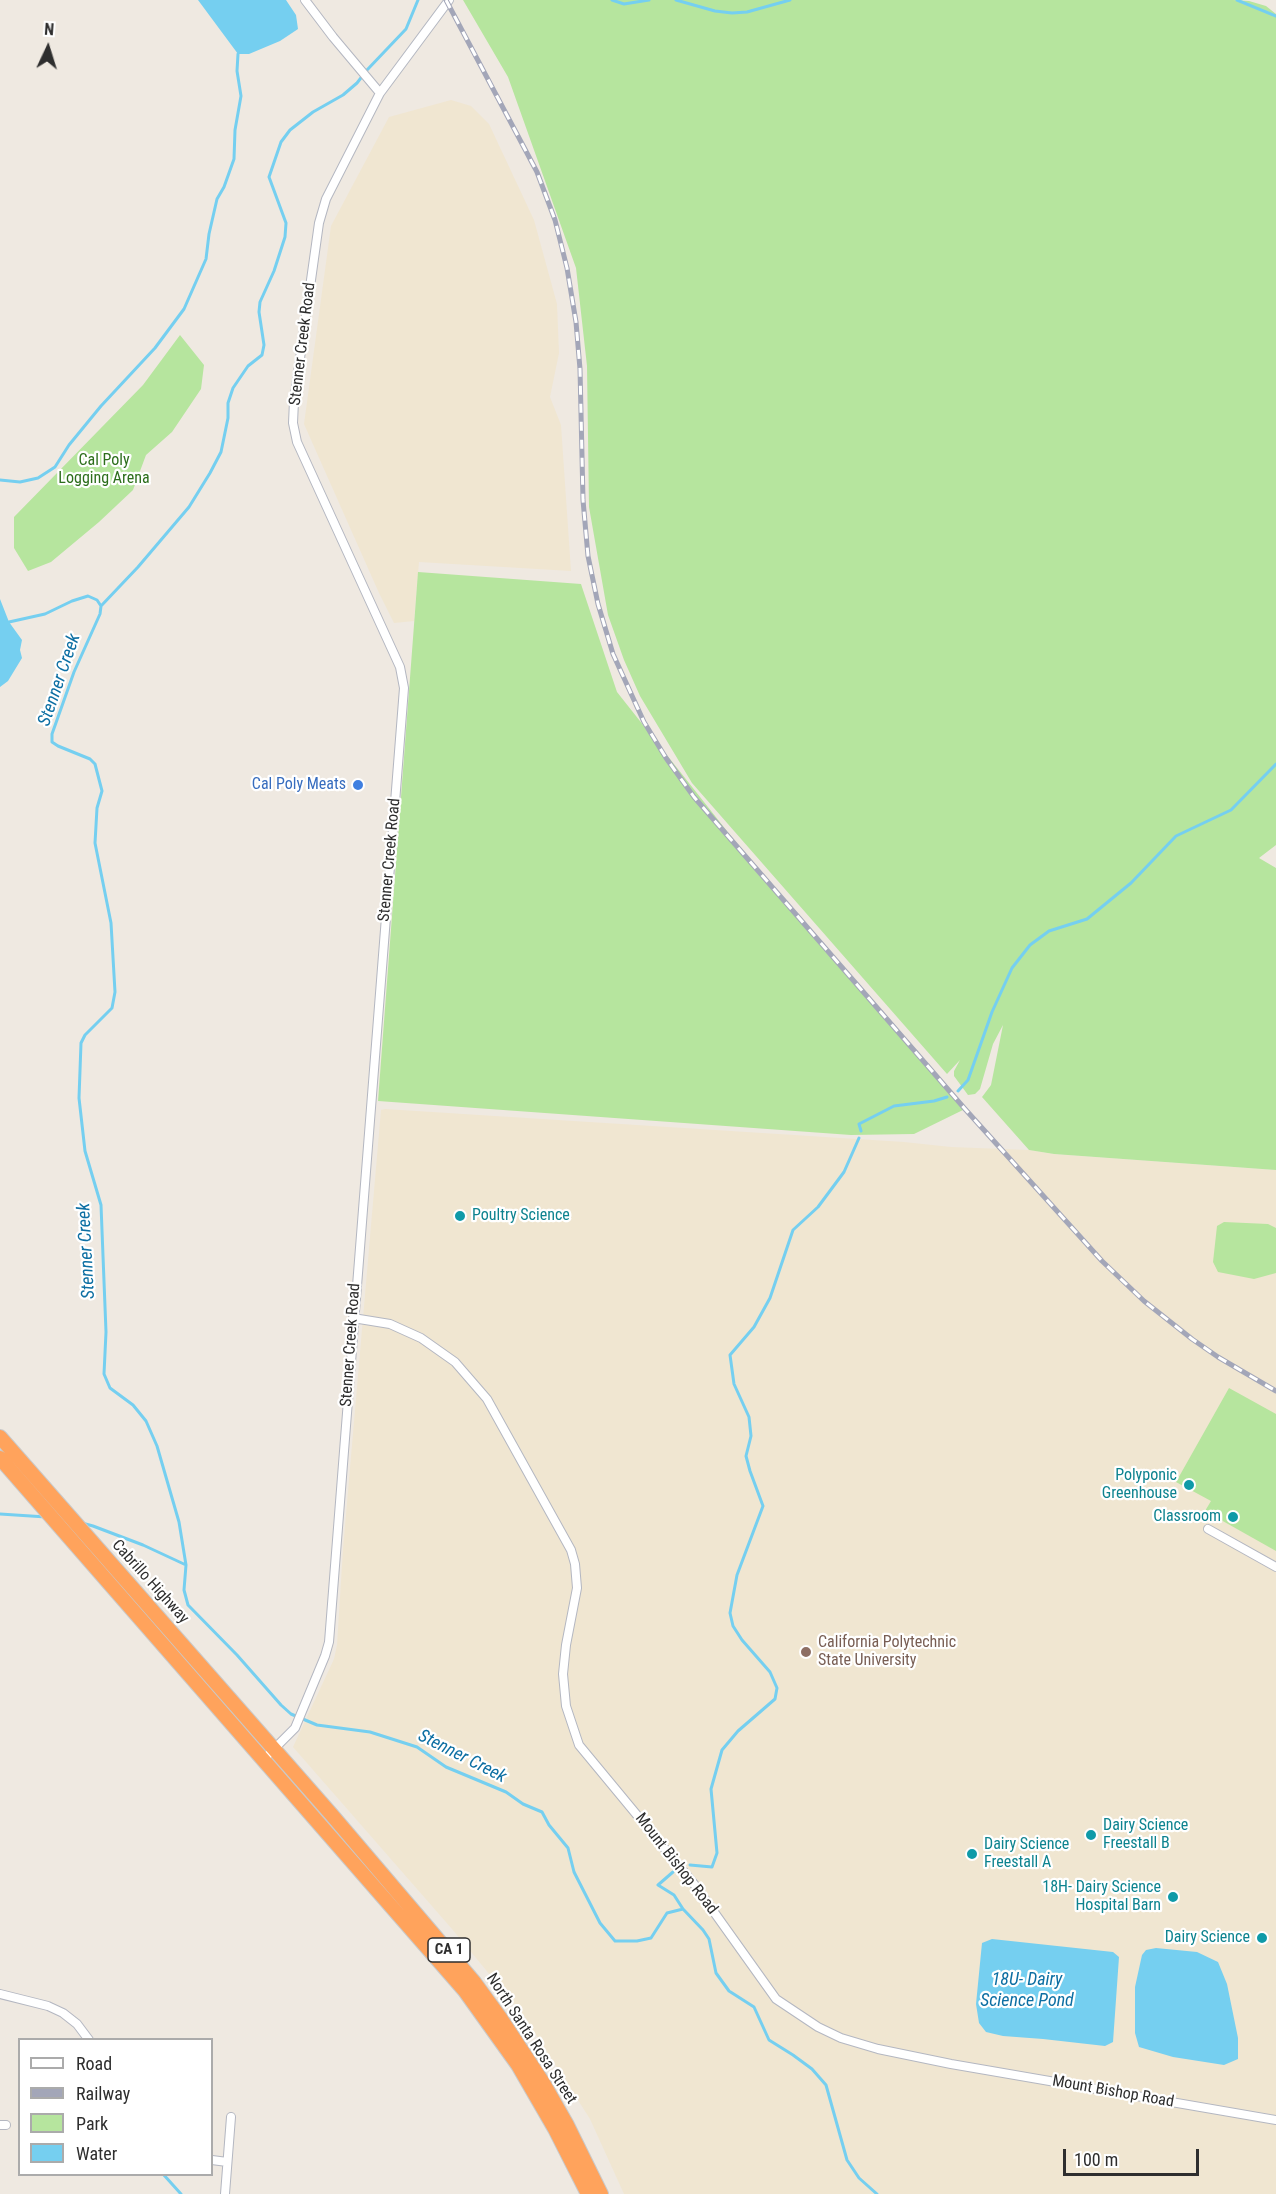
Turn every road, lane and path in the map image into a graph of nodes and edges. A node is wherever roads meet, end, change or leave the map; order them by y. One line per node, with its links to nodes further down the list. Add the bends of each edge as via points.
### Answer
1 (305, 0): 3 (street)
2 (449, 0): 3 (street, Stenner Creek Road)
3 (380, 93): 4 (street, Stenner Creek Road, via 321,213 293,423 297,442 400,667 404,688)
4 (353, 1318): 9 (street, Stenner Creek Road, via 330,1630 325,1656 304,1710 295,1728); 14 (street, Mount Bishop Road, via 390,1324 421,1338 455,1362 487,1399 571,1550 575,1564 577,1588 563,1674 566,1706 579,1744 694,1884 776,1998 841,2038 878,2049)
5 (0, 1437): 9 (highway, Cabrillo Highway / CA 1)
6 (0, 1458): 10 (highway, Cabrillo Highway / CA 1)
7 (1208, 1529): 8 (street)
8 (1276, 1567)
9 (275, 1749): 10 (street, Stenner Creek Road); 19 (highway, North Santa Rosa Street / CA 1, via 495,2009 557,2108)
10 (263, 1760): 18 (highway, North Santa Rosa Street / CA 1, via 435,1954 485,2017 518,2065)
11 (0, 1994): 12 (street, via 63,2013)
12 (88, 2038)
13 (231, 2117): 16 (street)
14 (1276, 2120)
15 (213, 2160): 16 (street)
16 (227, 2162): 17 (street)
17 (225, 2194)
18 (588, 2194)
19 (601, 2194)

